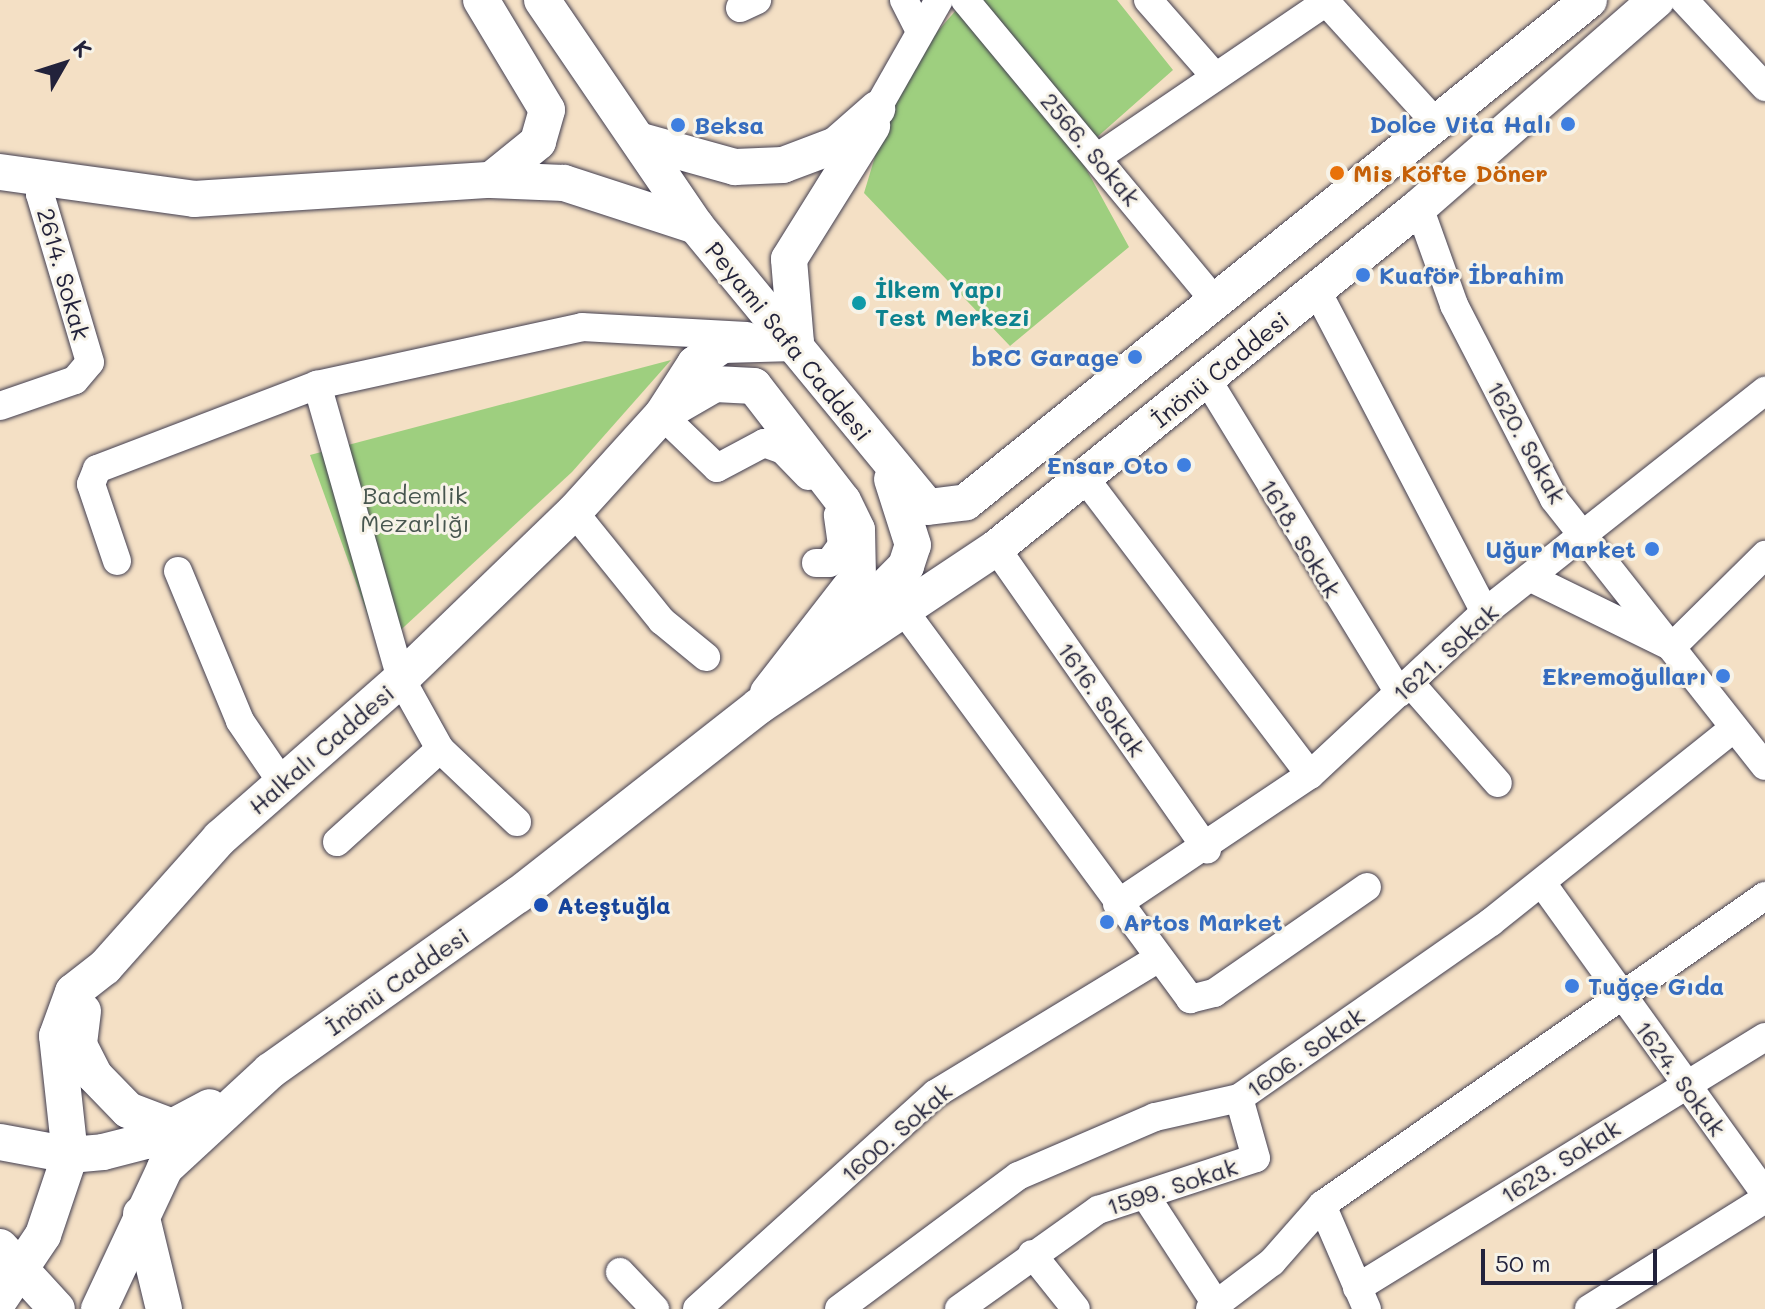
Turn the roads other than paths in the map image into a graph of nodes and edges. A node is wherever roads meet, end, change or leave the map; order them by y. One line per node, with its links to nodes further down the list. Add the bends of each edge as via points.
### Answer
1 (481, 0): 19 (main road, via 547,110 538,142)
2 (542, 0): 15 (main road, Peyami Safa Caddesi)
3 (904, 0): 10 (street)
4 (939, 0): 10 (street)
5 (965, 0): 16 (street, 2566. Sokak)
6 (1148, 0): 11 (street)
7 (1589, 0): 14 (main road)
8 (1656, 0): 20 (main road, İnönü Caddesi)
9 (1684, 0): 12 (street)
10 (920, 31): 13 (street)
11 (1214, 75): 14 (street, via 1326,2); 16 (street)
12 (1765, 87)
13 (877, 109): 15 (main road, via 836,145 783,165 735,167); 24 (main road, via 860,151 789,259)
14 (1438, 125): 23 (main road)
15 (638, 140): 21 (main road, Peyami Safa Caddesi)
16 (1098, 157): 23 (street, 2566. Sokak)
17 (1, 165): 18 (main road)
18 (42, 178): 19 (main road, via 194,199); 28 (street, 2614. Sokak, via 40,194 90,362 75,380)
19 (491, 180): 21 (main road, Peyami Safa Caddesi, via 582,186)
20 (1419, 207): 22 (main road, İnönü Caddesi); 33 (street, 1620. Sokak, via 1461,319 1554,499)
21 (696, 226): 24 (main road, Peyami Safa Caddesi)
22 (1317, 291): 25 (main road, İnönü Caddesi); 41 (street)
23 (1215, 301): 30 (main road, via 966,502 928,507)
24 (796, 343): 26 (street, via 702,329 582,327); 29 (main road, Halkalı Caddesi, via 722,345 695,364); 30 (main road, Peyami Safa Caddesi)
25 (1208, 381): 31 (main road, İnönü Caddesi); 45 (street, 1618. Sokak)
26 (317, 385): 36 (street, via 97,469 91,484); 44 (street)
27 (1765, 391): 33 (street, 1621. Sokak)
28 (0, 406)
29 (662, 415): 32 (main road, Halkalı Caddesi); 37 (street, via 717,468 764,443 783,450 844,525 842,545 829,563); 46 (main road, İnönü Caddesi, via 715,384 754,386 843,501 857,530 858,577)
30 (882, 456): 46 (main road, via 909,519 913,545 906,566)
31 (1084, 477): 34 (main road, İnönü Caddesi); 50 (street)
32 (574, 512): 43 (street, via 662,621); 44 (main road, Halkalı Caddesi)
33 (1586, 537): 39 (street, 1621. Sokak); 42 (street, 1620. Sokak)
34 (996, 548): 40 (main road, İnönü Caddesi); 55 (street, 1616. Sokak)
35 (1765, 555): 42 (street)
36 (117, 561)
37 (816, 563)
38 (178, 571): 51 (street, via 240,721)
39 (1533, 579): 41 (street, 1621. Sokak); 42 (street)
40 (905, 612): 46 (main road, İnönü Caddesi); 59 (street)
41 (1485, 612): 45 (street, 1621. Sokak)
42 (1672, 647): 47 (street, 1620. Sokak)
43 (706, 657)
44 (401, 679): 48 (street); 51 (main road, Halkalı Caddesi)
45 (1405, 688): 50 (street, 1621. Sokak); 52 (street, 1618. Sokak)
46 (759, 706): 64 (main road, İnönü Caddesi, via 518,895)
47 (1734, 728): 49 (street, 1620. Sokak); 56 (street, 1606. Sokak)
48 (440, 749): 53 (street); 54 (street)
49 (1765, 766)
50 (1310, 775): 55 (street, 1621. Sokak)
51 (281, 781): 61 (main road, Halkalı Caddesi)
52 (1498, 783)
53 (517, 822)
54 (337, 842)
55 (1207, 849): 59 (street, 1621. Sokak)
56 (1542, 883): 62 (street, 1624. Sokak); 66 (street, 1606. Sokak)
57 (1367, 887): 60 (street, via 1214,993 1190,999)
58 (1765, 896): 62 (street)
59 (1117, 904): 60 (street)
60 (1157, 959): 83 (street, 1600. Sokak, via 935,1094)
61 (105, 967): 67 (main road, via 78,1027 79,1045 94,1075 128,1110); 69 (main road, Halkalı Caddesi, via 73,992 57,1036)
62 (1621, 994): 65 (street, 1624. Sokak); 72 (street)
63 (1765, 1037): 65 (street, 1623. Sokak)
64 (270, 1071): 67 (main road); 73 (main road, İnönü Caddesi, via 165,1168)
65 (1685, 1083): 70 (street, 1624. Sokak); 77 (street, 1623. Sokak)
66 (1239, 1098): 71 (street, 1599. Sokak, via 1256,1158); 84 (street, 1606. Sokak, via 1155,1117 1018,1176)
67 (175, 1128): 69 (main road)
68 (0, 1142): 69 (main road)
69 (70, 1155): 75 (main road, Halkalı Caddesi, via 43,1235)
70 (1765, 1196): 87 (street)
71 (1147, 1198): 74 (street, 1599. Sokak, via 1098,1210); 78 (street)
72 (1322, 1205): 77 (street); 78 (street, via 1272,1262)
73 (141, 1213): 80 (main road, İnönü Caddesi); 81 (main road)
74 (1032, 1254): 85 (street, 1599. Sokak); 86 (street)
75 (5, 1272): 79 (main road)
76 (620, 1272): 82 (street)
77 (1362, 1298)
78 (1213, 1306)
79 (57, 1309)
80 (99, 1309)
81 (164, 1309)
82 (655, 1309)
83 (697, 1309)
84 (839, 1309)
85 (959, 1309)
86 (1076, 1309)
87 (1589, 1309)

